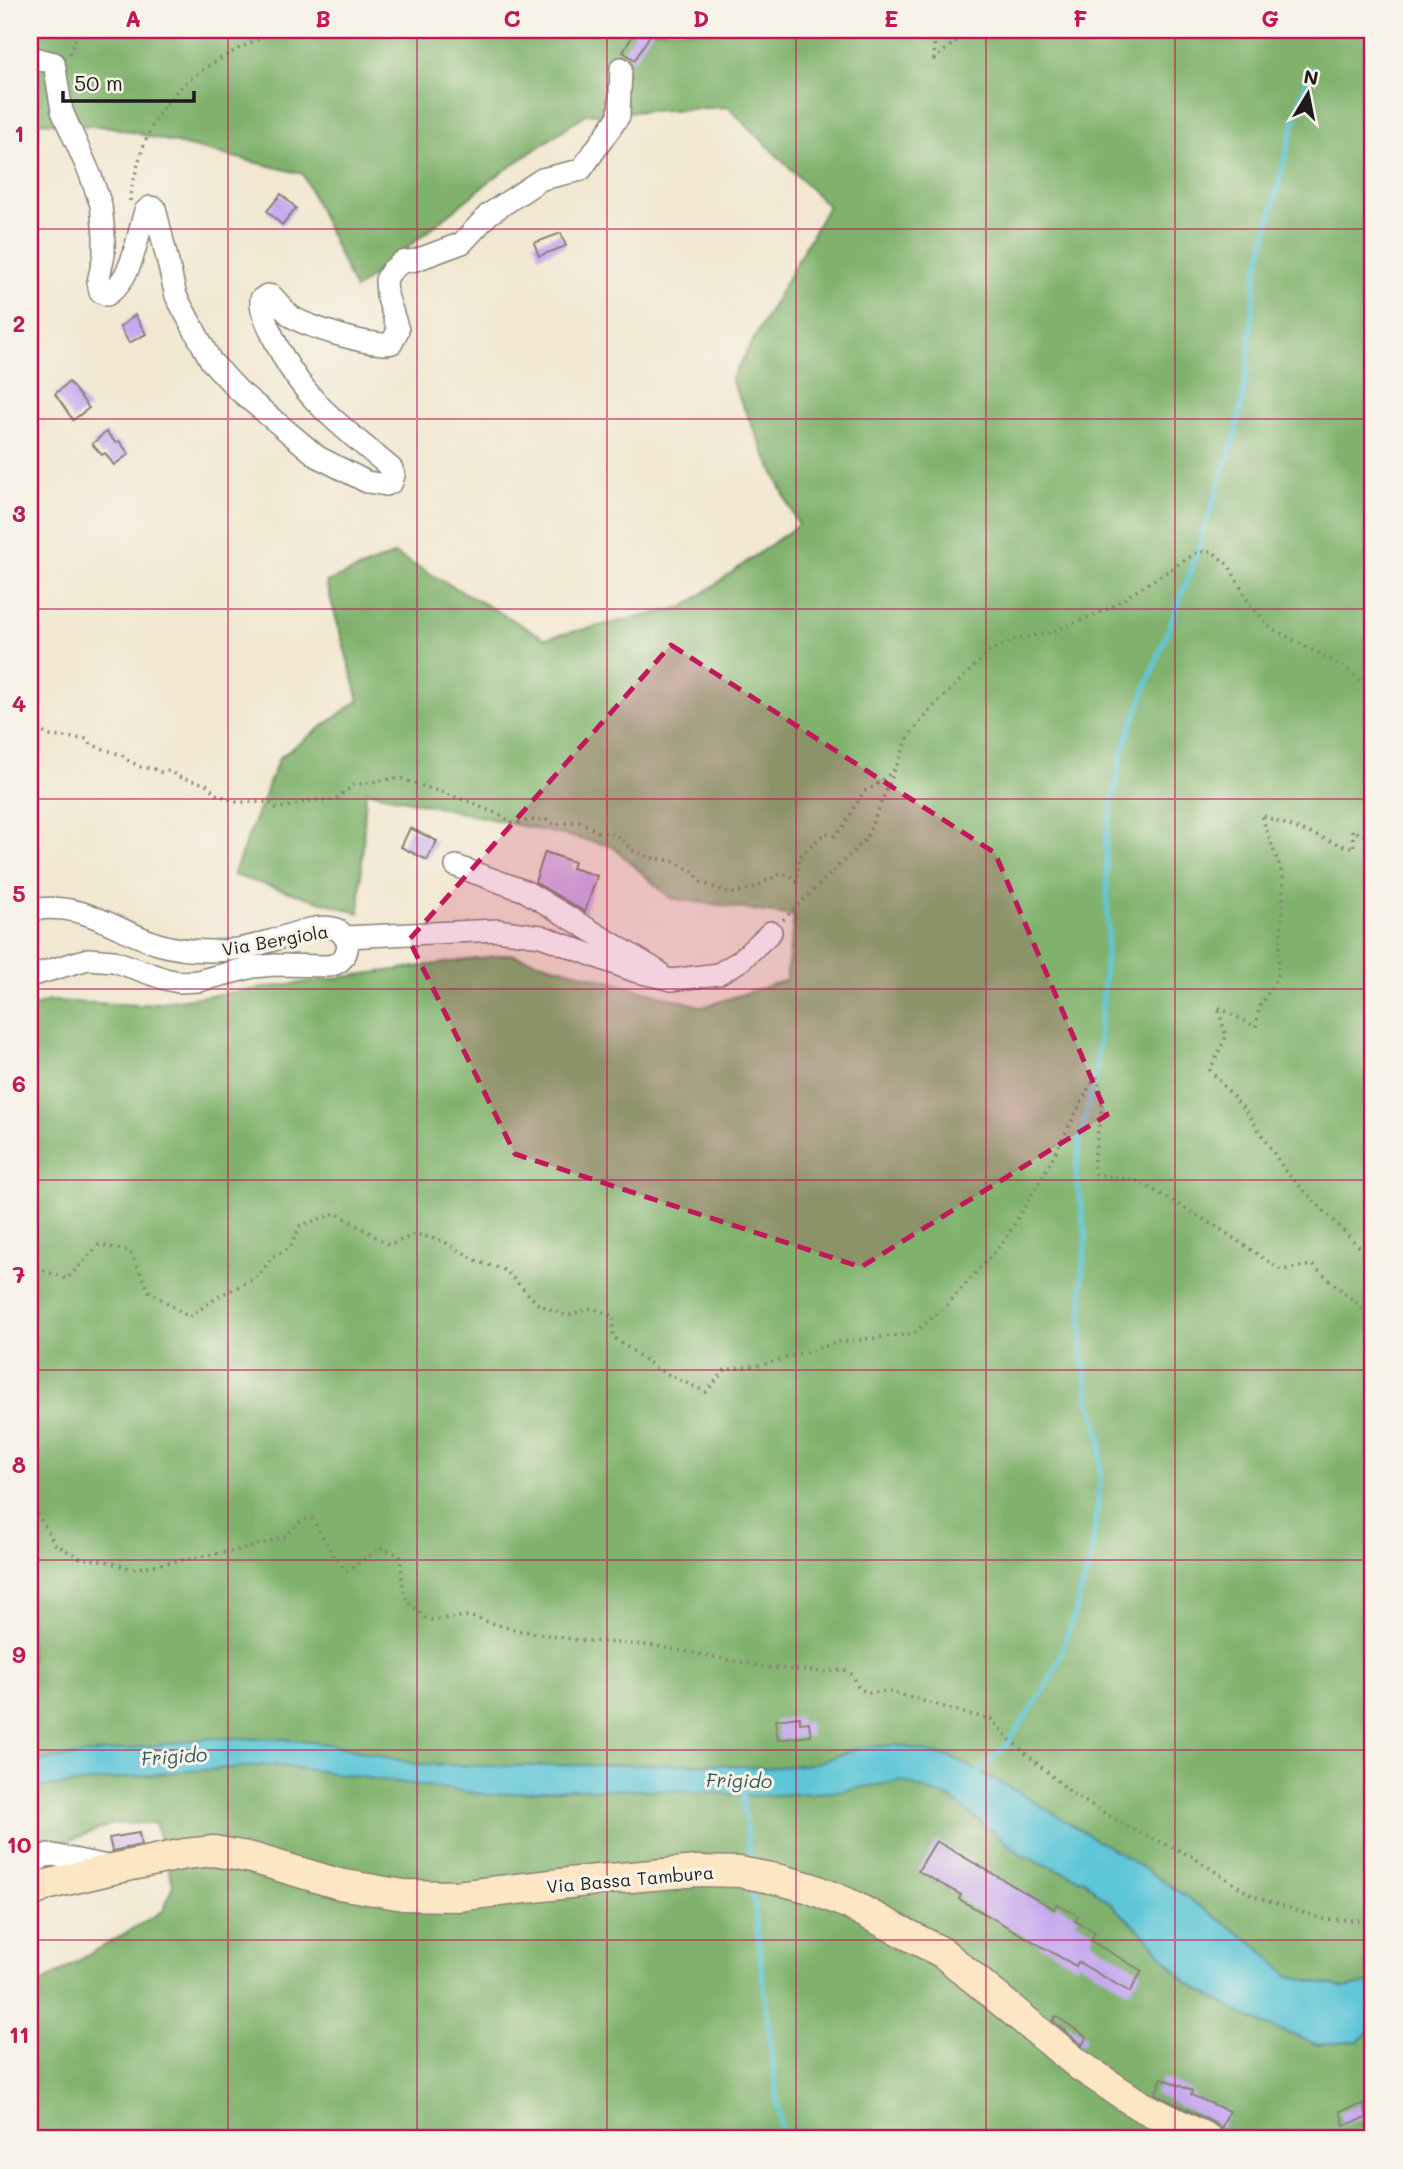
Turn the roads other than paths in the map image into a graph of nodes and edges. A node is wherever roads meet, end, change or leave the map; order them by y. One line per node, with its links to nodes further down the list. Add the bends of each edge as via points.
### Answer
1 (30, 63): 2 (street, via 38,59 54,63 62,111 101,205 104,255 100,292 107,295 115,289 130,264 145,211 155,208 176,296 211,361 238,390 318,457 367,482 383,485 392,482 392,469 331,419 293,376 276,345 261,299 272,296 293,318 346,337 392,343 398,330 387,295 391,271 402,262 462,243 489,214 542,179 581,170 619,116)
2 (621, 68)
3 (456, 866): 8 (street, via 525,891)
4 (30, 910): 6 (street, Via Bergiola, via 81,911 159,944 213,951 332,928)
5 (771, 932): 8 (street, via 718,974)
6 (345, 937): 7 (street, Via Bergiola, via 344,958 320,967 253,967 179,982 114,961 88,959); 8 (street, via 497,930 541,936 634,971)
7 (30, 976)
8 (672, 980)
9 (30, 1865): 10 (street, via 48,1854)
10 (117, 1868): 11 (street, Via Bassa Tambura); 12 (street, Via Bassa Tambura, via 214,1851 339,1884 403,1895 443,1896 697,1871 740,1872 780,1880 847,1903 943,1953 1079,2066 1139,2105)
11 (30, 1892)
12 (1206, 2139)

